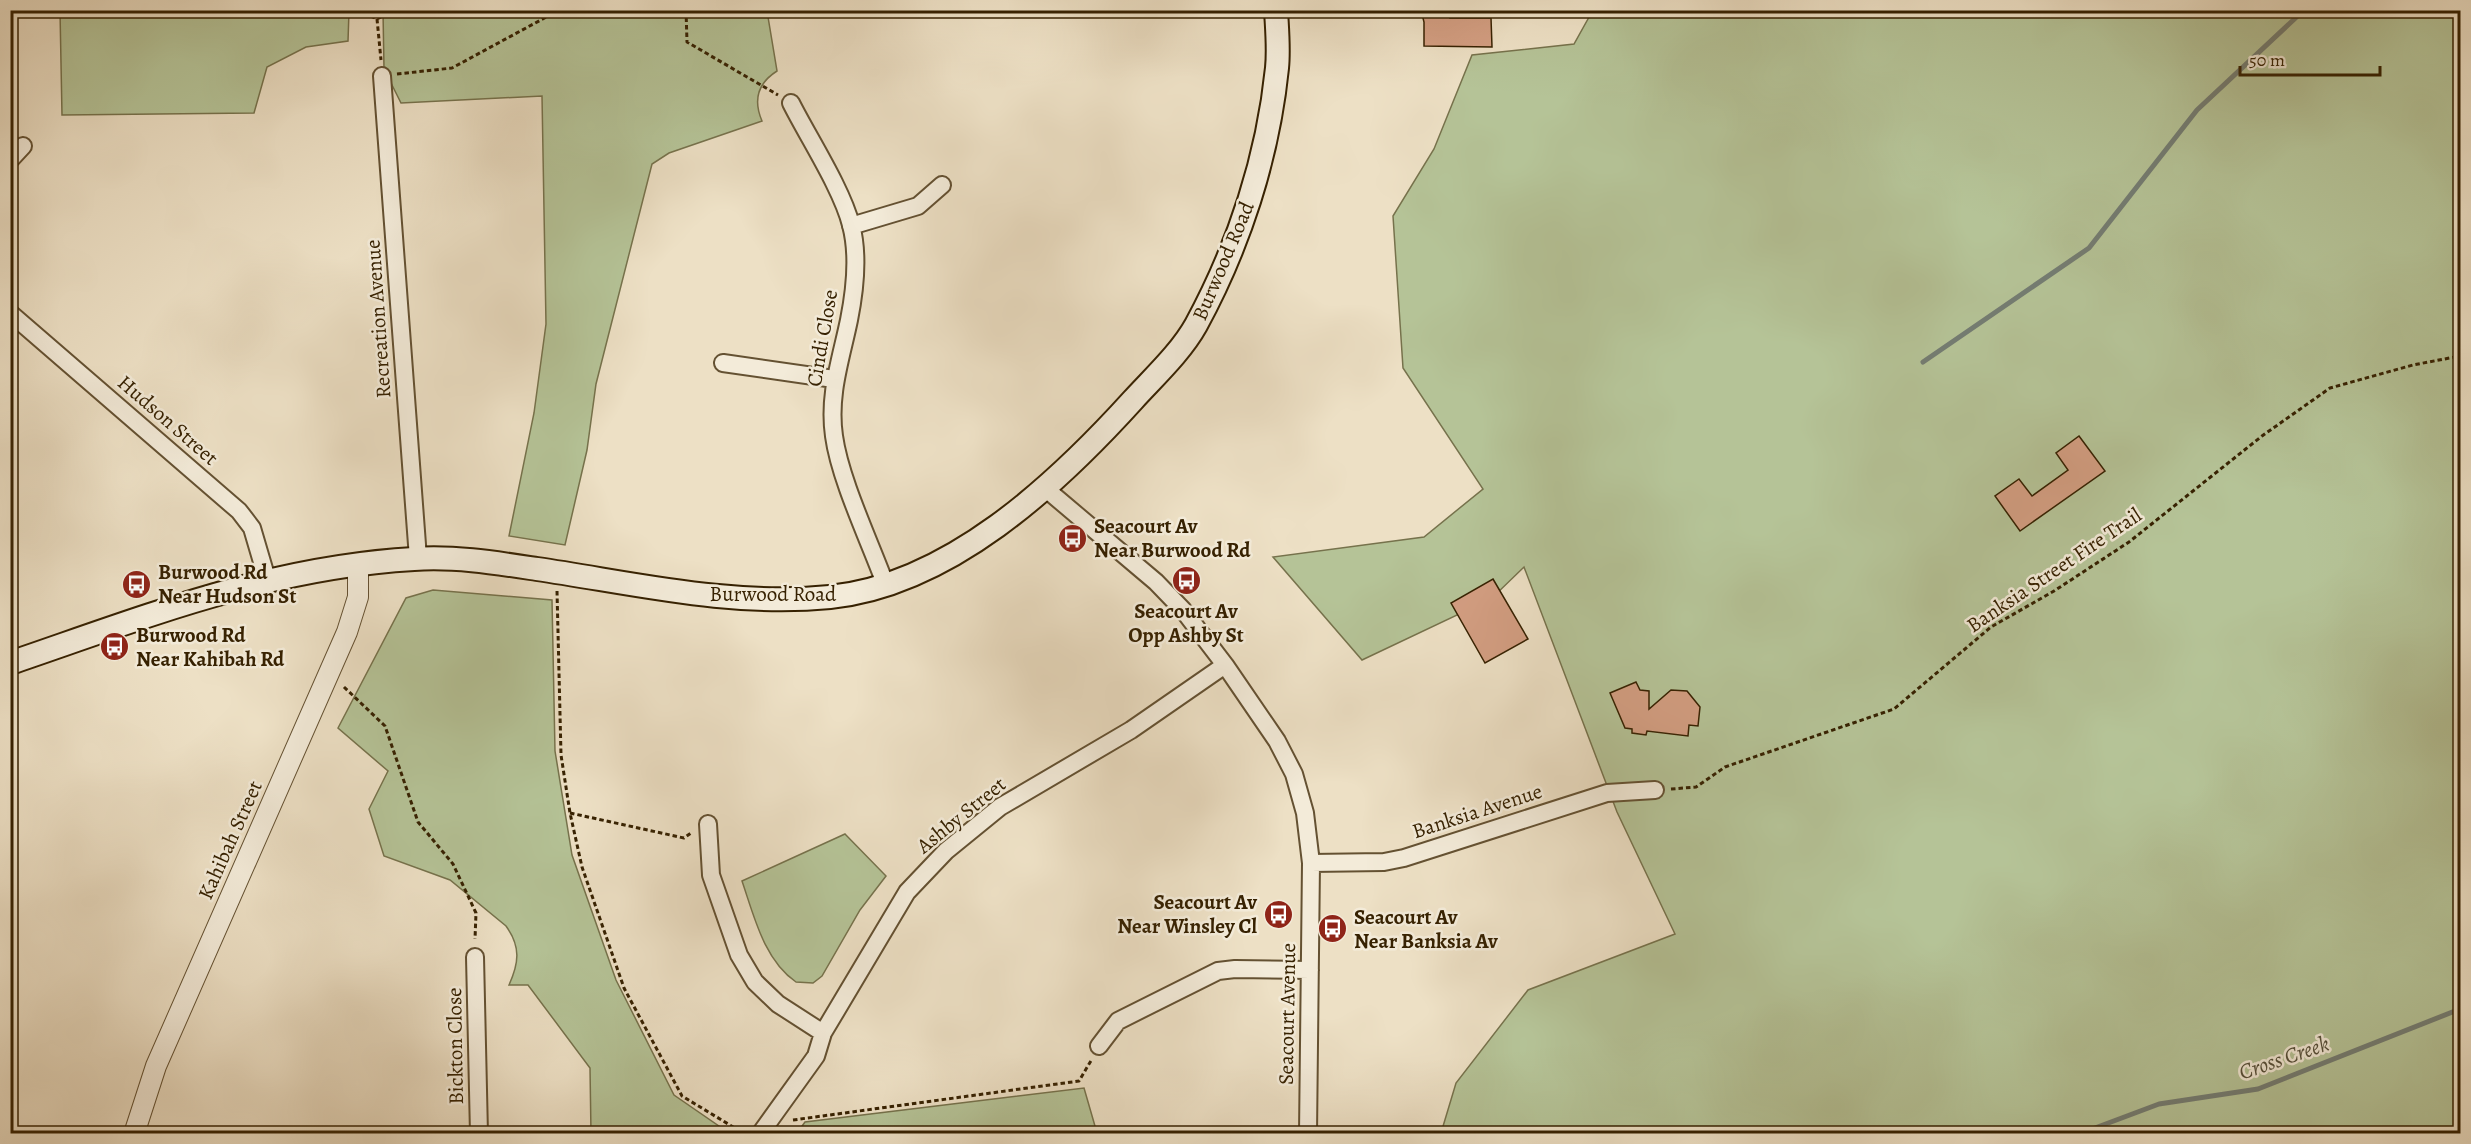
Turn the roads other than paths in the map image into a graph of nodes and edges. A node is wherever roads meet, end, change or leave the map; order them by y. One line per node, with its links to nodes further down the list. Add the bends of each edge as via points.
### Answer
1 (1276, 10): 11 (main road, Burwood Road, via 1277,64 1268,131 1251,197 1194,329 1155,377)
2 (382, 76): 12 (street, Recreation Avenue)
3 (791, 103): 7 (street, Cindi Close)
4 (23, 146): 5 (street)
5 (10, 160)
6 (942, 184): 7 (street, via 918,206)
7 (851, 226): 10 (street, Cindi Close, via 855,277)
8 (10, 313): 14 (street, Hudson Street, via 238,511 252,528)
9 (723, 363): 10 (street)
10 (834, 379): 15 (street, Cindi Close, via 834,435 839,455)
11 (1046, 489): 15 (main road, Burwood Road, via 996,527); 17 (street, Seacourt Avenue, via 1156,582)
12 (418, 558): 13 (main road, Burwood Road); 15 (main road, Burwood Road, via 492,562 688,593 763,598 831,597)
13 (358, 564): 14 (main road, Burwood Road); 26 (street, Kahibah Street, via 358,597 347,632 156,1066)
14 (267, 579): 16 (main road, Burwood Road, via 199,598)
15 (886, 586)
16 (10, 663)
17 (1225, 665): 20 (street, Seacourt Avenue, via 1277,741 1294,774 1305,813); 23 (street, Ashby Street, via 1131,729 1000,807 946,851 907,892)
18 (1655, 790): 20 (street, Banksia Avenue, via 1606,793 1384,862)
19 (708, 824): 23 (street, via 711,875 739,955 755,982 778,1004)
20 (1311, 862): 22 (street, Seacourt Avenue)
21 (475, 957): 27 (street, Bickton Close)
22 (1310, 970): 24 (street, via 1218,971 1118,1021); 28 (street, Seacourt Avenue)
23 (824, 1033): 25 (street, Ashby Street, via 816,1056)
24 (1099, 1046)
25 (764, 1129)
26 (134, 1134)
27 (479, 1134)
28 (1308, 1134)

